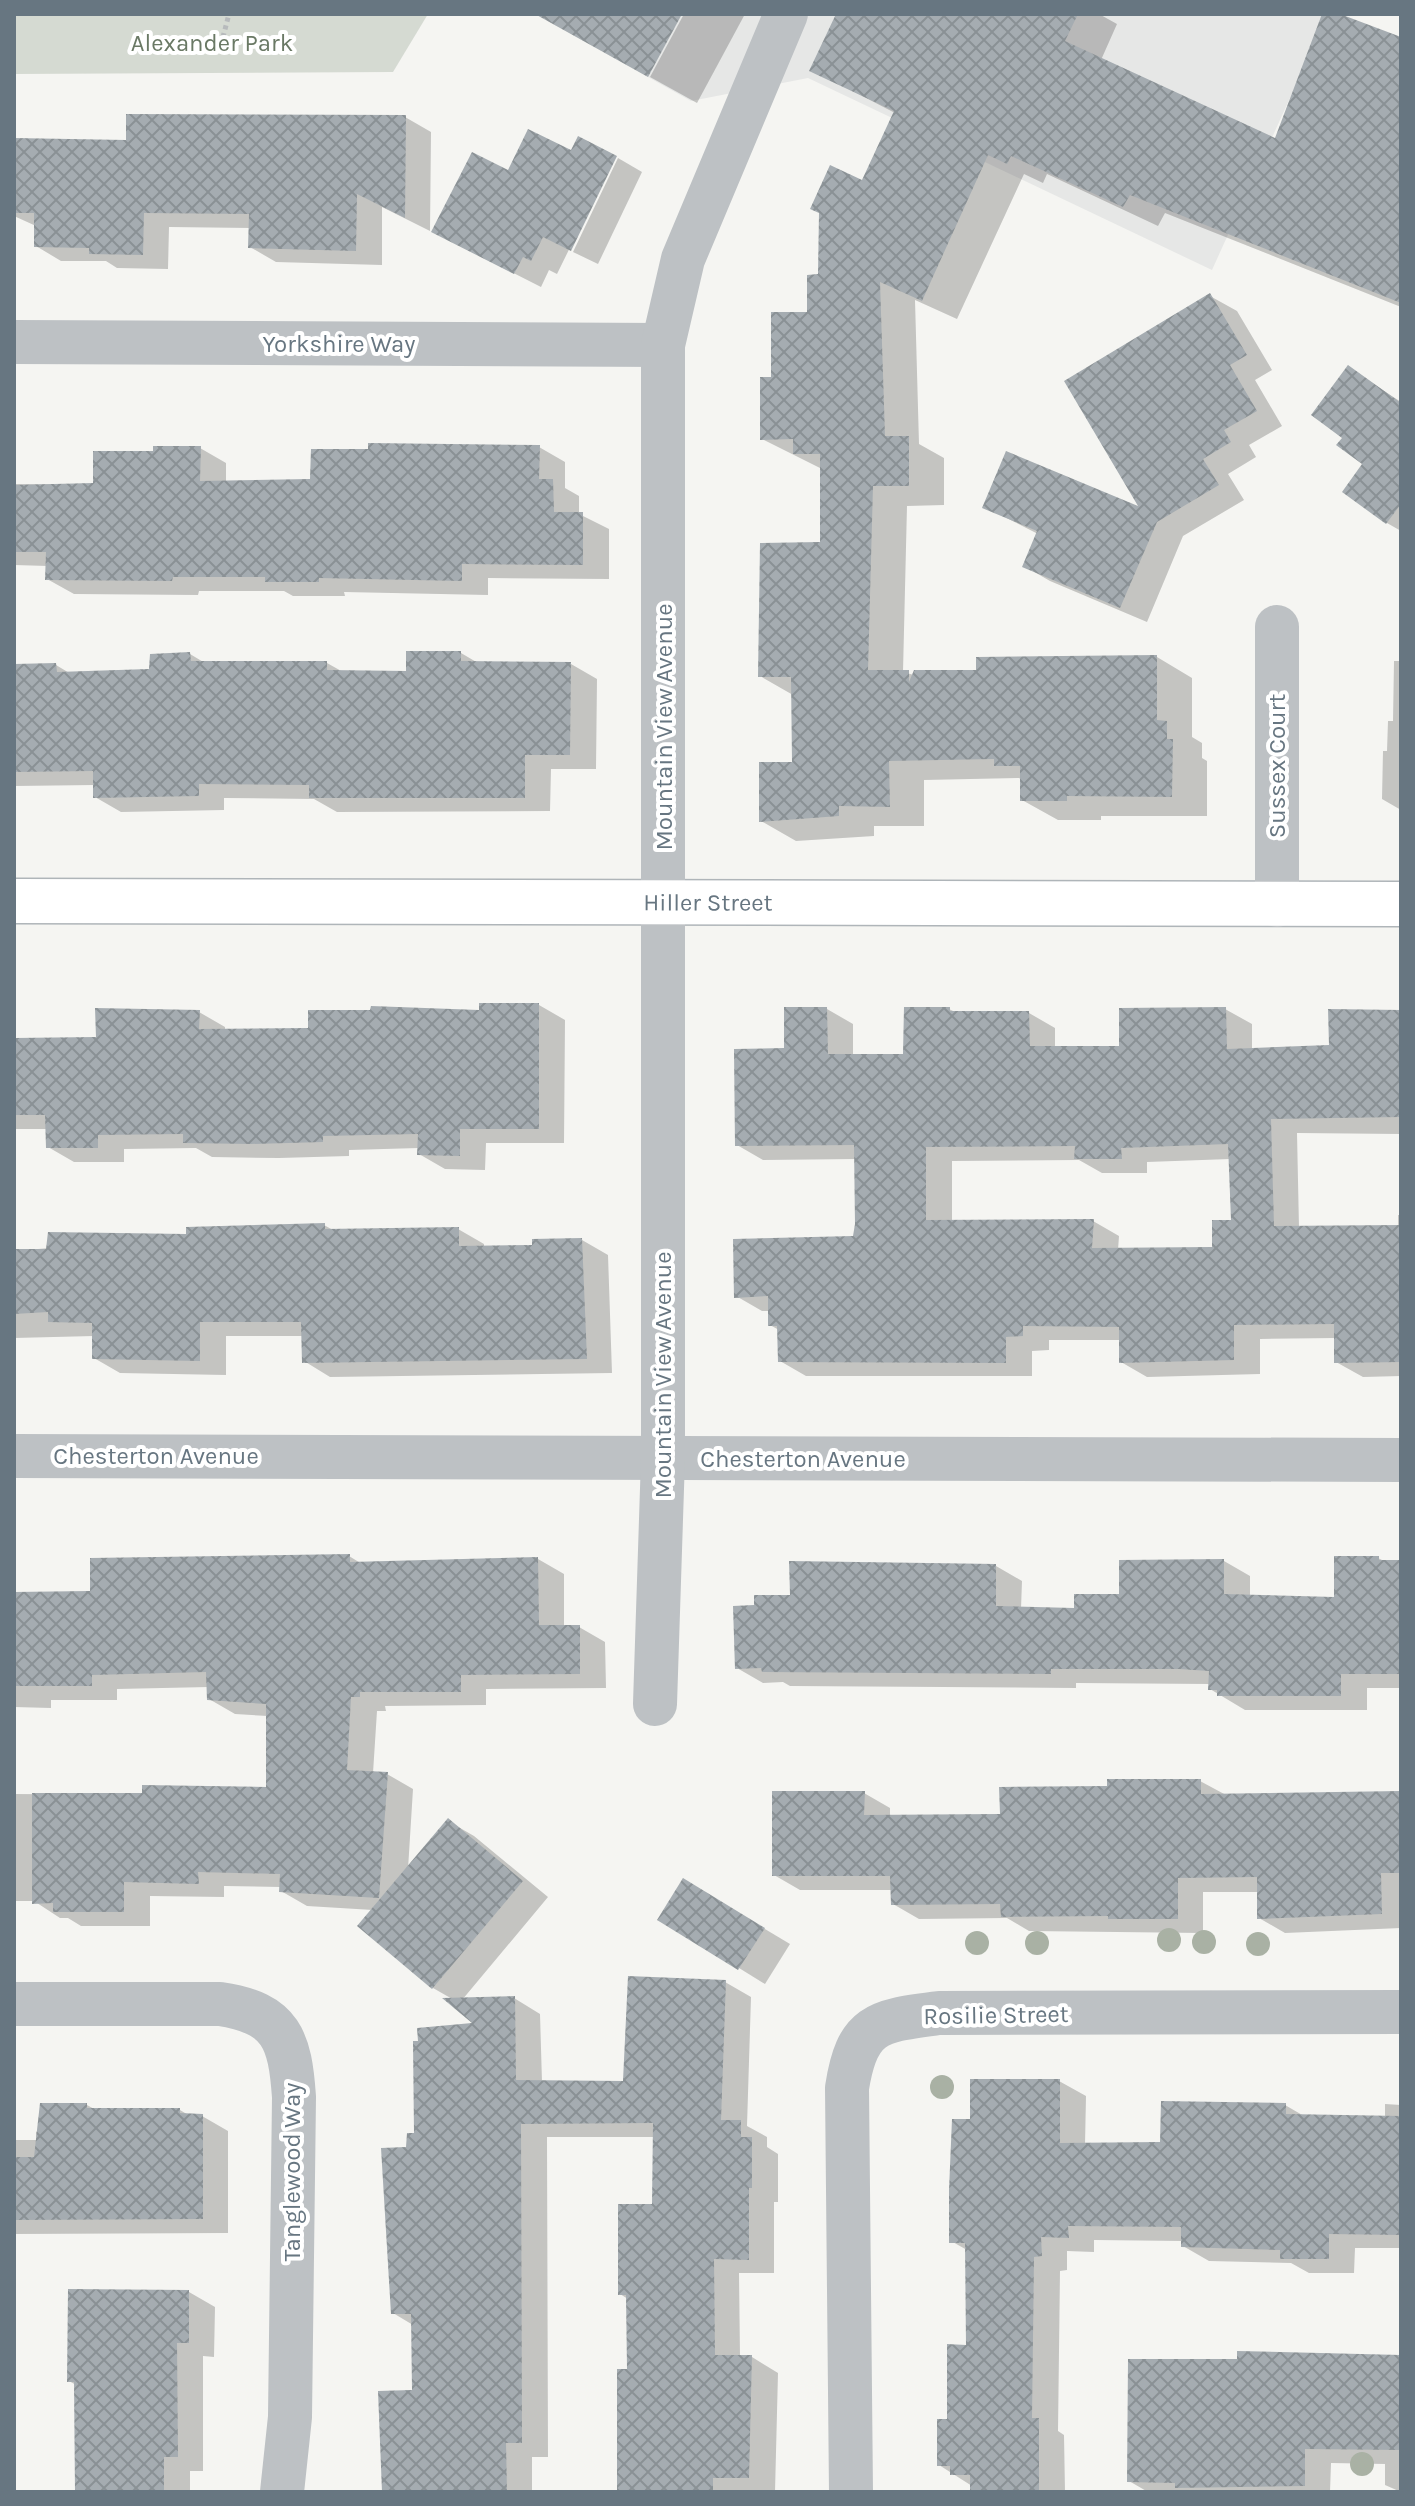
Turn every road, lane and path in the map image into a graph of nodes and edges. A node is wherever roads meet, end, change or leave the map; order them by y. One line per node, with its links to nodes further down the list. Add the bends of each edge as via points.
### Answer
1 (229, 14): 3 (path)
2 (786, 14): 5 (street, Mountain View Avenue, via 683,259)
3 (223, 37)
4 (14, 342): 5 (street, Yorkshire Way)
5 (663, 345): 8 (street, Mountain View Avenue)
6 (1277, 627): 10 (street, Sussex Court)
7 (14, 901): 8 (street, Hiller Street)
8 (664, 901): 10 (street, Hiller Street); 12 (street, Mountain View Avenue)
9 (1401, 904): 10 (street, Hiller Street)
10 (1277, 905)
11 (14, 1456): 12 (street, Chesterton Avenue)
12 (663, 1458): 13 (street, Chesterton Avenue); 14 (street, Mountain View Avenue)
13 (1401, 1460)
14 (655, 1704)
15 (14, 2004): 17 (street, Tanglewood Way, via 220,2004 250,2009 276,2026 291,2054 294,2097 290,2417)
16 (1401, 2012): 18 (street, Rosilie Street, via 939,2013 897,2018 865,2033 852,2058 847,2088)
17 (282, 2492)
18 (851, 2492)

